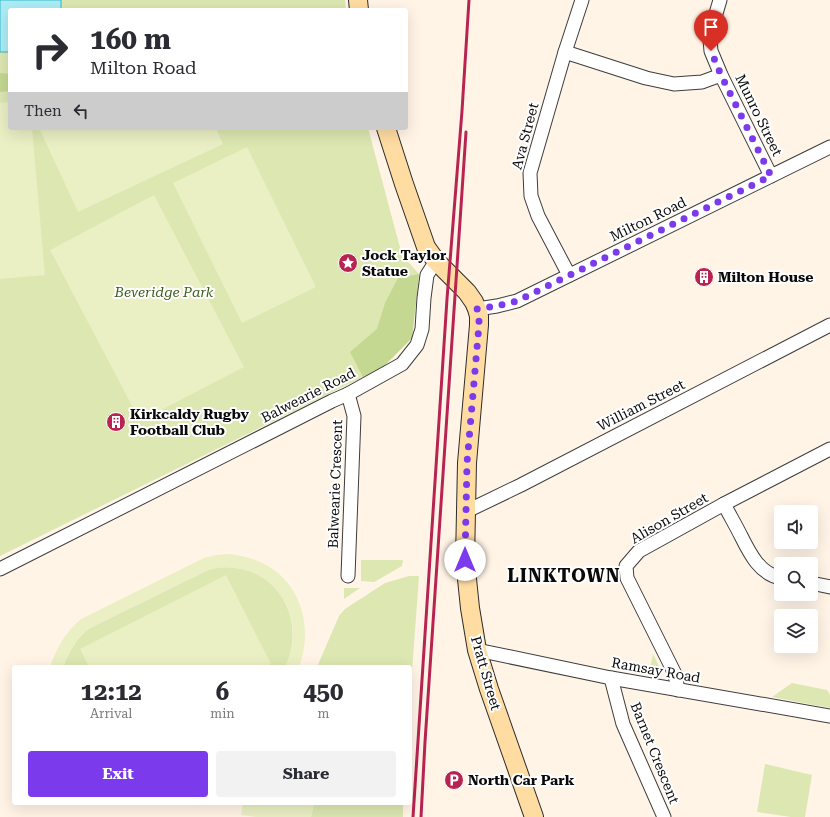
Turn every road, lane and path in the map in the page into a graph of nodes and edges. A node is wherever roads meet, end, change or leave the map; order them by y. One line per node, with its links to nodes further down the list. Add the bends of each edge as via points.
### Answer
1 (582, 0): 3 (street, Ava Street)
2 (720, 0): 4 (street, Munro Street, via 710,40 711,51)
3 (565, 52): 4 (street, via 646,78 674,84 702,82); 9 (street, Ava Street, via 530,172 530,184 538,216)
4 (721, 75): 7 (street, Munro Street)
5 (387, 130): 8 (main road, via 426,247)
6 (830, 147): 7 (street, Milton Road)
7 (771, 176): 9 (street, Milton Road)
8 (436, 261): 10 (main road, via 467,292); 12 (street, Balwearie Road, via 427,276 422,328 417,345 402,364)
9 (569, 275): 10 (street, Milton Road, via 517,301)
10 (477, 309): 15 (main road, Pratt Street, via 479,325 467,463)
11 (830, 325): 15 (street, William Street)
12 (348, 394): 16 (street, Balwearie Road); 17 (street, Balwearie Crescent, via 354,416)
13 (830, 449): 14 (street, Alison Street)
14 (724, 504): 18 (street, via 752,558 762,569); 23 (street, Alison Street, via 639,551 626,566 627,578 675,674)
15 (466, 512): 21 (main road, Pratt Street, via 465,560)
16 (0, 569)
17 (348, 576)
18 (774, 576)
19 (818, 584): 20 (street)
20 (830, 587)
21 (477, 650): 22 (street, Ramsay Road); 25 (main road, Pratt Street)
22 (611, 678): 23 (street, Ramsay Road); 26 (street, Barnet Crescent, via 623,724)
23 (678, 690): 24 (street, Ramsay Road)
24 (830, 716)
25 (534, 817)
26 (664, 817)

